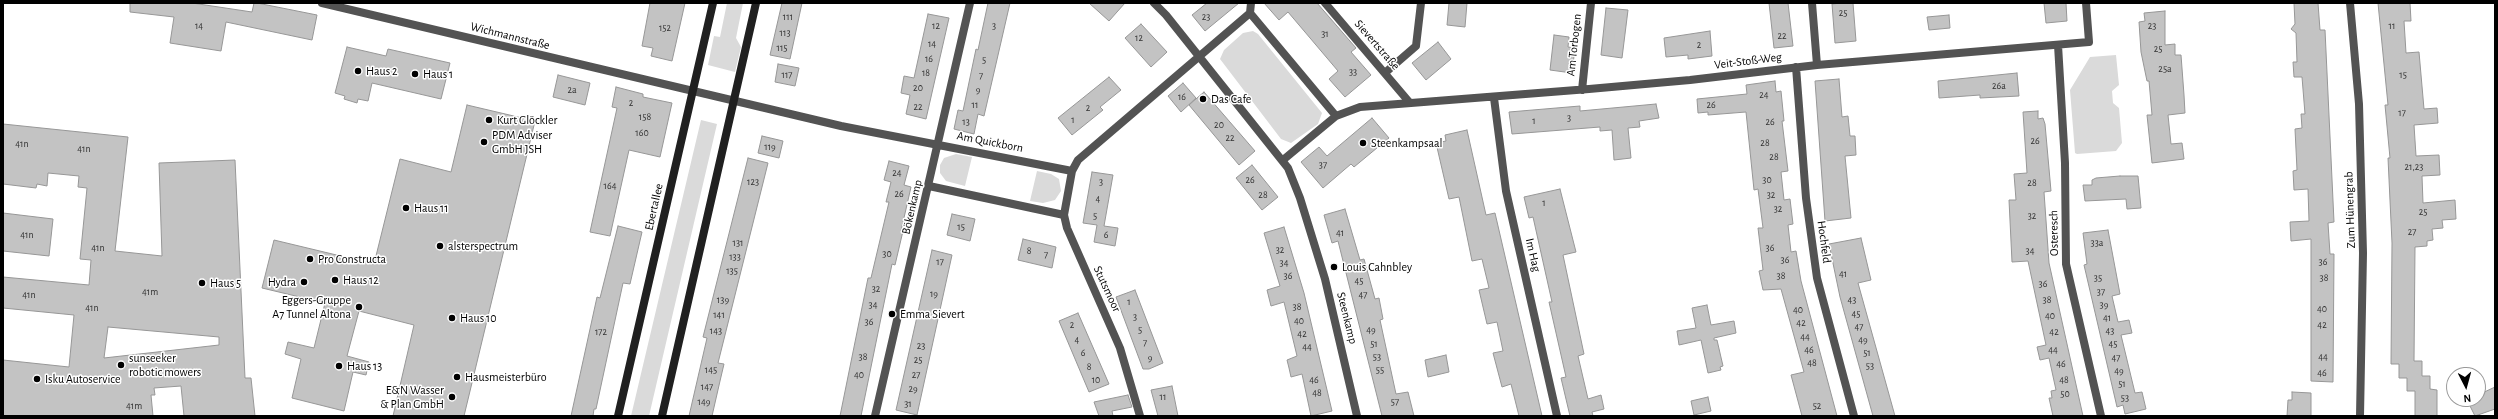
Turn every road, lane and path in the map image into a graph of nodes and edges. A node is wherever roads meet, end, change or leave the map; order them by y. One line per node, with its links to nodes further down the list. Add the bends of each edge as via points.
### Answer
1 (322, 3): 20 (street, Wichmannstraße)
2 (713, 3): 20 (main road, Ebertallee)
3 (756, 3): 22 (main road)
4 (970, 3): 25 (street, Bökenkamp)
5 (1154, 3): 15 (street, Steenkamp)
6 (1252, 3): 13 (street)
7 (1325, 3): 18 (street, Sievertstraße)
8 (1421, 3): 18 (street, via 1416,46)
9 (1591, 3): 19 (street, Am Torbogen)
10 (1812, 3): 16 (street)
11 (2086, 3): 14 (street, Veit-Stoß-Weg, via 2089,42)
12 (2350, 3): 38 (street, Zum Hünengrab, via 2359,104 2363,253)
13 (1250, 13): 15 (street); 24 (street)
14 (2058, 45): 16 (street, Veit-Stoß-Weg); 37 (street, Osteresch, via 2065,163 2066,264)
15 (1199, 56): 26 (street, Steenkamp); 27 (street, via 1078,160)
16 (1817, 64): 17 (street, Veit-Stoß-Weg)
17 (1796, 67): 19 (street, Veit-Stoß-Weg); 36 (street, Hochfeld, via 1806,198 1817,278)
18 (1386, 72): 23 (street, Sievertstraße)
19 (1582, 90): 21 (street, Veit-Stoß-Weg)
20 (694, 91): 22 (street, Wichmannstraße); 30 (main road, Ebertallee)
21 (1494, 98): 23 (street, Veit-Stoß-Weg); 35 (street, Im Hag, via 1506,191)
22 (736, 101): 25 (street, Am Quickborn); 31 (main road)
23 (1410, 103): 24 (street, via 1360,107)
24 (1336, 116): 26 (street)
25 (938, 145): 27 (street, Am Quickborn); 28 (street, Bökenkamp)
26 (1283, 160): 34 (street, Steenkamp, via 1300,198 1321,264)
27 (1072, 171): 29 (street, Stutsmoor)
28 (929, 186): 29 (street); 32 (street, Bökenkamp)
29 (1064, 215): 33 (street, Stutsmoor, via 1074,244 1120,348)
30 (618, 416)
31 (662, 416)
32 (875, 416)
33 (1140, 416)
34 (1357, 416)
35 (1557, 416)
36 (1854, 416)
37 (2101, 416)
38 (2360, 416)

